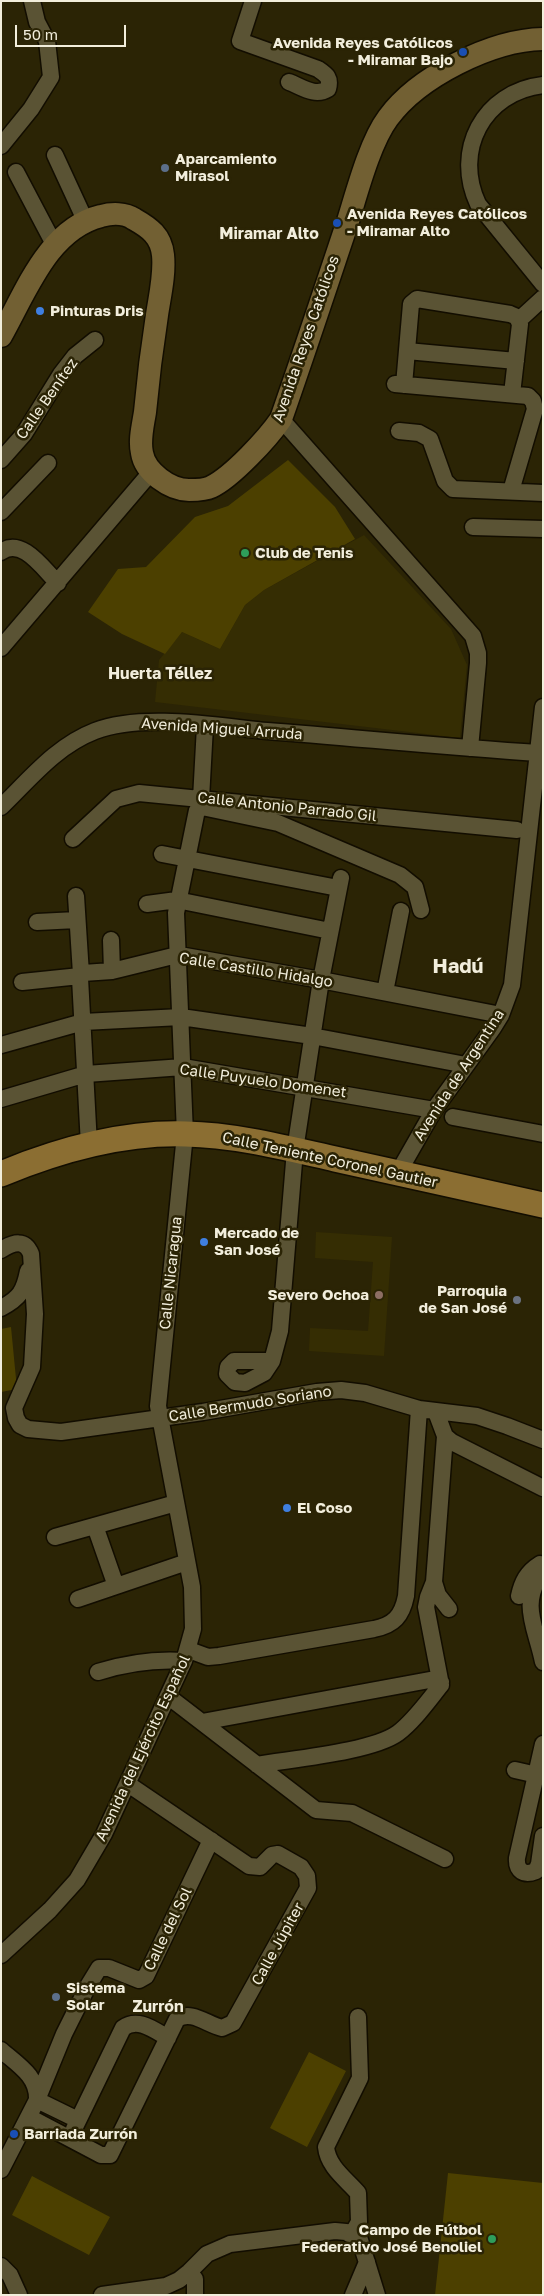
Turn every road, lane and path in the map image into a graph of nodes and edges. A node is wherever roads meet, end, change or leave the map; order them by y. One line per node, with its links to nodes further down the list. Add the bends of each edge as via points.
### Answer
1 (32, 1): 6 (street, via 37,22 47,42 51,76 44,91)
2 (253, 1): 4 (street, via 240,41 318,69 328,76 330,82 322,93)
3 (543, 39): 19 (main road, Avenida Reyes Católicos, via 505,45 438,75 408,95 387,120 362,177)
4 (289, 82)
5 (543, 85): 11 (street, via 513,94 491,110 474,137 468,170 478,204)
6 (1, 146)
7 (55, 155): 9 (street)
8 (16, 172): 10 (street)
9 (85, 220): 10 (main road, via 67,232); 23 (main road, via 108,214 130,216 157,234 161,242 164,265 141,447 144,461)
10 (55, 246): 14 (main road, via 34,276)
11 (543, 284)
12 (543, 298): 13 (street)
13 (519, 320): 16 (street, via 510,314 414,300 411,304); 17 (street)
14 (1, 336)
15 (95, 340): 21 (street, Calle Benítez, via 75,356 24,434)
16 (408, 351): 17 (street); 18 (street, via 399,384)
17 (516, 361): 18 (street)
18 (512, 394): 24 (street, via 528,396 533,400 535,409)
19 (282, 419): 23 (main road, Avenida Reyes Católicos, via 266,440 210,488 186,490 175,487); 34 (street, via 472,636 478,663)
20 (399, 431): 24 (street, via 419,433 430,439 450,487)
21 (1, 460)
22 (48, 462): 26 (street)
23 (152, 472): 30 (street)
24 (511, 491): 25 (street)
25 (543, 493)
26 (1, 512)
27 (474, 527): 28 (street)
28 (543, 529)
29 (1, 552): 30 (street, via 13,547 23,549)
30 (58, 583): 31 (street)
31 (1, 648)
32 (542, 715): 35 (street, Avenida de Argentina)
33 (206, 726): 34 (street, Avenida Miguel Arruda); 36 (street, Calle Nicaragua); 37 (street, Avenida Miguel Arruda, via 129,723 96,731 56,754)
34 (470, 748): 35 (street, Avenida Miguel Arruda)
35 (538, 753): 57 (street, Avenida de Argentina, via 515,967 512,985)
36 (199, 806): 38 (street, Calle Antonio Parrado Gil); 39 (street, Calle Antonio Parrado Gil, via 139,793 125,795 108,805); 41 (street, Calle Nicaragua); 45 (street, via 278,823 400,875 415,887)
37 (1, 807)
38 (516, 830)
39 (73, 839)
40 (162, 854): 41 (street)
41 (186, 858): 43 (street, Calle Nicaragua); 49 (street, via 339,883)
42 (76, 896): 47 (street)
43 (178, 900): 44 (street); 49 (street); 51 (street, Calle Nicaragua)
44 (147, 904)
45 (421, 910)
46 (401, 911): 56 (street)
47 (77, 920): 48 (street); 53 (street)
48 (38, 922)
49 (330, 931): 54 (street)
50 (111, 940): 52 (street)
51 (178, 956): 52 (street, Calle Castillo Hidalgo); 54 (street, Calle Castillo Hidalgo); 58 (street, Calle Nicaragua)
52 (112, 972): 53 (street, Calle Castillo Hidalgo)
53 (80, 975): 55 (street, Calle Castillo Hidalgo); 59 (street)
54 (322, 980): 56 (street, Calle Castillo Hidalgo); 60 (street)
55 (22, 982)
56 (385, 992): 57 (street, Calle Castillo Hidalgo)
57 (500, 1015): 62 (street, Avenida de Argentina)
58 (181, 1016): 59 (street); 60 (street); 63 (street, Calle Nicaragua)
59 (83, 1022): 61 (street); 64 (street)
60 (312, 1036): 62 (street); 65 (street)
61 (1, 1045)
62 (466, 1065): 67 (street, Avenida de Argentina)
63 (183, 1067): 64 (street, Calle Puyuelo Domenet); 65 (street, Calle Puyuelo Domenet); 70 (street, Calle Nicaragua)
64 (86, 1074): 66 (street, Calle Puyuelo Domenet); 71 (street)
65 (304, 1086): 67 (street, Calle Puyuelo Domenet); 72 (street)
66 (1, 1100)
67 (434, 1110): 73 (street, Avenida de Argentina)
68 (453, 1117): 69 (street)
69 (542, 1131)
70 (185, 1134): 71 (main road, Calle Teniente Coronel Gautier); 72 (main road, Calle Teniente Coronel Gautier, via 231,1138); 82 (street, Calle Nicaragua, via 158,1393)
71 (89, 1145): 74 (main road, Calle Teniente Coronel Gautier, via 35,1160)
72 (295, 1150): 73 (main road, Calle Teniente Coronel Gautier); 79 (street, via 280,1331)
73 (398, 1173): 75 (main road, Calle Teniente Coronel Gautier)
74 (1, 1174)
75 (543, 1205)
76 (1, 1250): 77 (street, via 16,1242 23,1243)
77 (31, 1254): 78 (street, via 25,1288); 82 (street, via 35,1341 32,1366 14,1408 20,1425 28,1430 61,1432)
78 (1, 1308)
79 (272, 1361)
80 (419, 1409): 81 (street, Calle Bermudo Soriano); 82 (street, Calle Bermudo Soriano, via 365,1393 341,1390); 97 (street, via 406,1596 404,1608 397,1619 374,1629 219,1656)
81 (436, 1412): 83 (street); 84 (street, Calle Bermudo Soriano, via 484,1418)
82 (159, 1418): 86 (street, Avenida del Ejército Español)
83 (445, 1436): 85 (street, via 462,1448); 92 (street)
84 (543, 1440)
85 (543, 1488)
86 (176, 1503): 87 (street); 89 (street, Avenida del Ejército Español)
87 (95, 1526): 88 (street); 93 (street)
88 (55, 1537)
89 (187, 1562): 93 (street); 97 (street, Avenida del Ejército Español, via 194,1608)
90 (543, 1563): 94 (street, via 528,1573 521,1584)
91 (543, 1572): 98 (street, via 530,1595)
92 (434, 1582): 96 (street, via 438,1595); 100 (street, via 426,1607)
93 (116, 1586): 95 (street)
94 (519, 1596)
95 (78, 1600)
96 (449, 1609)
97 (186, 1656): 99 (street); 101 (street, Avenida del Ejército Español)
98 (543, 1662)
99 (98, 1672)
100 (441, 1682): 102 (street, via 435,1679); 104 (street, via 442,1686 389,1739 366,1747)
101 (169, 1697): 102 (street); 107 (street, Avenida del Ejército Español)
102 (202, 1722): 104 (street)
103 (543, 1744): 106 (street)
104 (256, 1764): 110 (street, via 316,1810 352,1813)
105 (516, 1770): 106 (street)
106 (537, 1775): 108 (street, via 517,1858 516,1866 521,1872 536,1872)
107 (128, 1784): 109 (street, Calle Júpiter); 111 (street, Avenida del Ejército Español, via 77,1880)
108 (543, 1836)
109 (211, 1840): 113 (street, Calle Júpiter, via 254,1868 278,1854 301,1867 307,1876 308,1888 233,2023 222,2028 183,2015 177,2019); 115 (street, Calle del Sol, via 146,1976 135,1980 104,1966 96,1972 64,2034)
110 (445, 1859)
111 (1, 1955)
112 (358, 2017): 120 (street, via 360,2078 326,2147 332,2165 358,2193 359,2222)
113 (168, 2038): 117 (street, via 136,2022 123,2028); 118 (street, via 113,2152 101,2155)
114 (1, 2050): 115 (street, via 34,2081 38,2088)
115 (37, 2100): 116 (street); 117 (street)
116 (28, 2116): 118 (street); 119 (street)
117 (78, 2120): 118 (street)
118 (69, 2138)
119 (1, 2170)
120 (352, 2234): 121 (street, via 360,2240); 123 (street, via 335,2231 230,2244 207,2254)
121 (367, 2262): 127 (street); 128 (street)
122 (1, 2266): 124 (street, via 10,2275)
123 (189, 2272): 125 (street, via 166,2286); 126 (street, via 195,2279)
124 (18, 2294)
125 (102, 2295)
126 (195, 2295)
127 (352, 2295)
128 (376, 2295)

